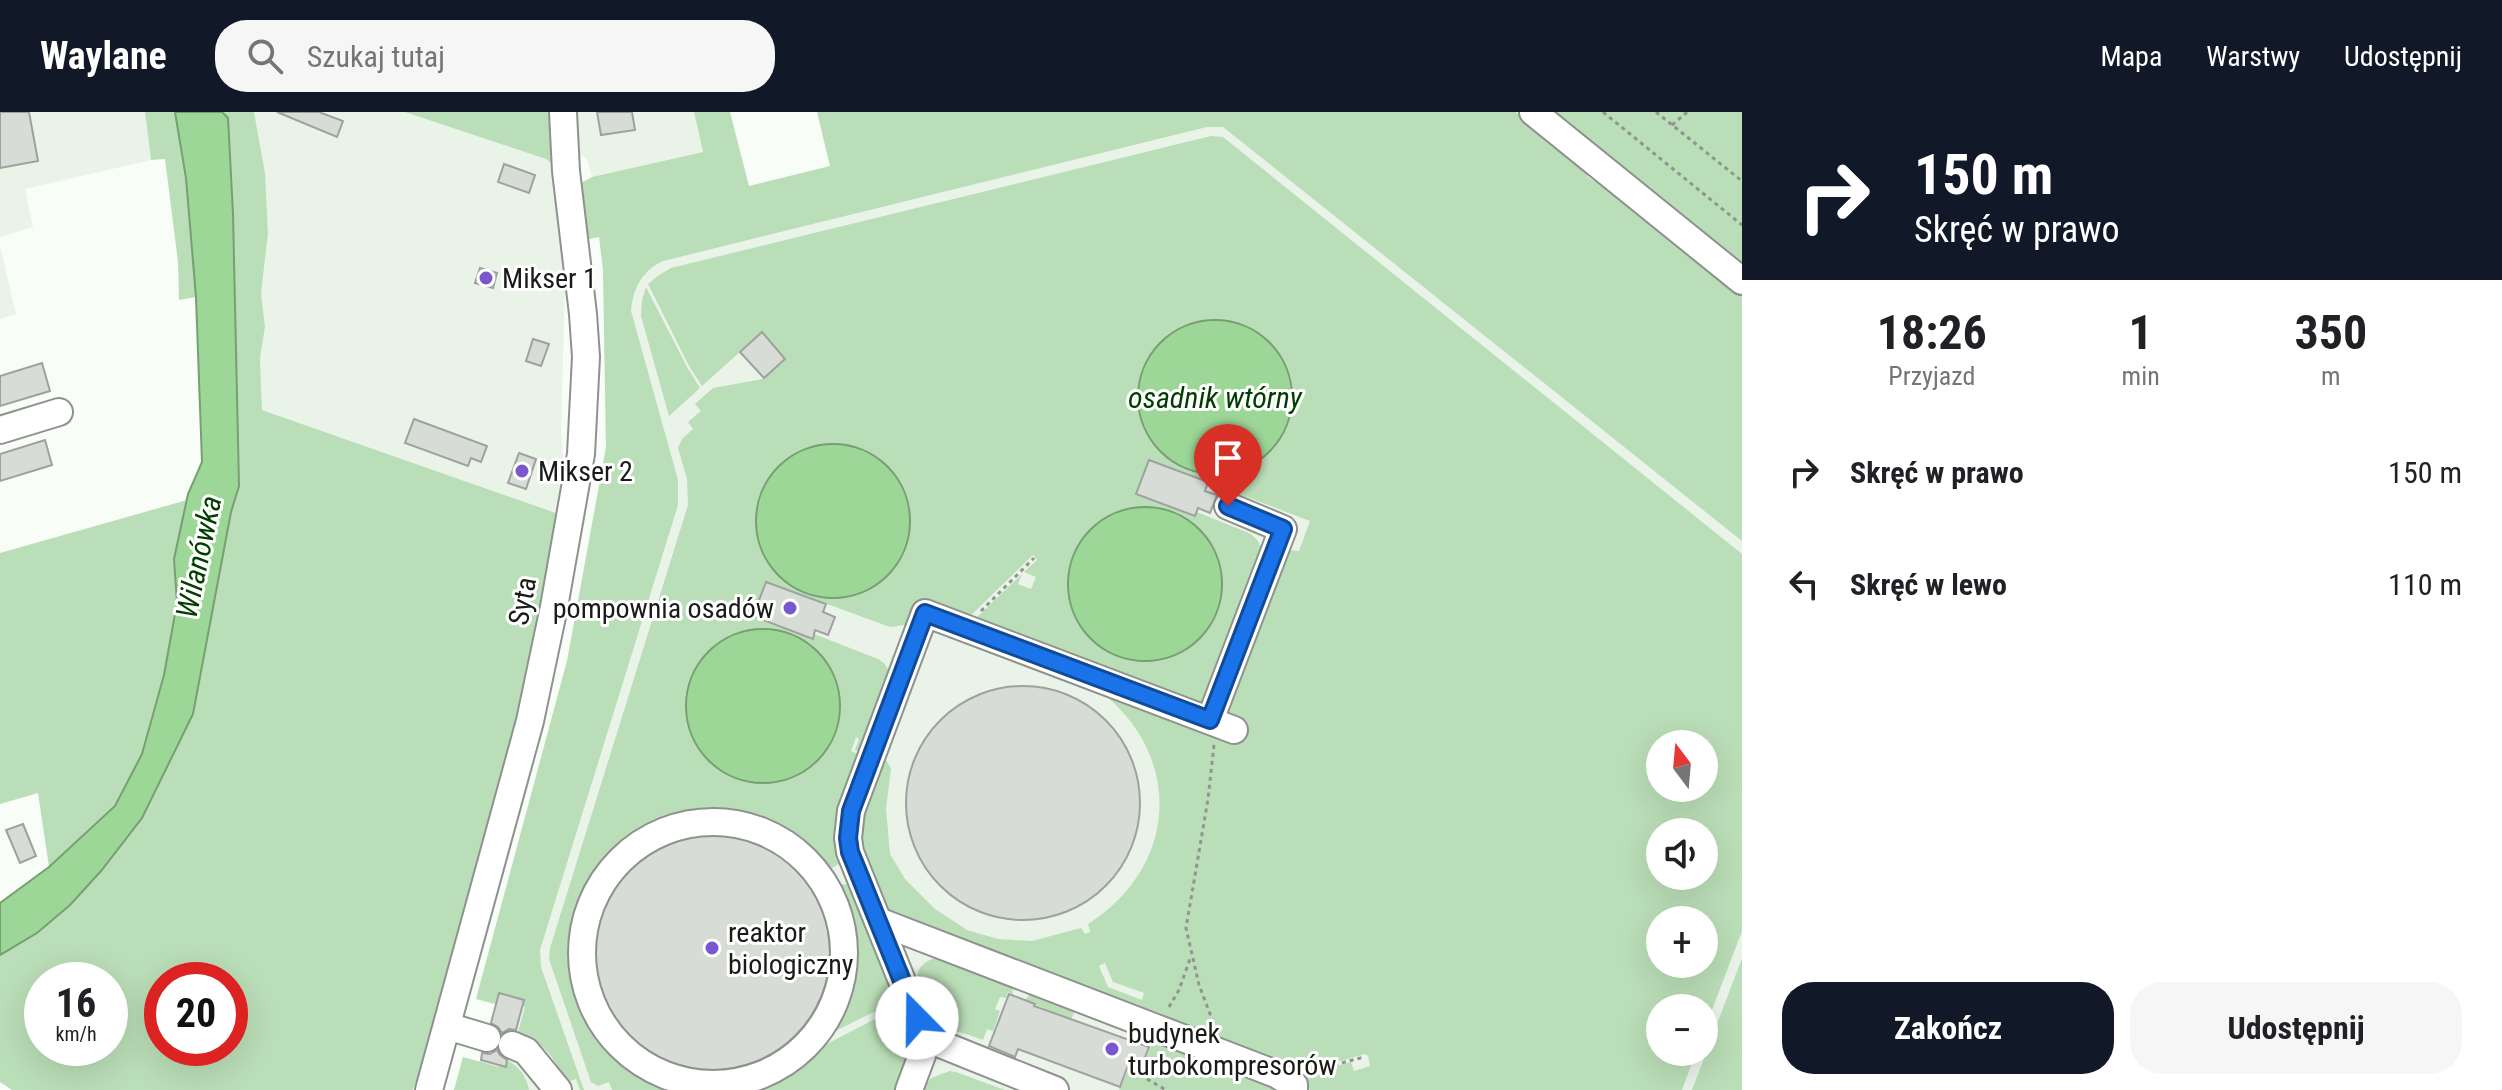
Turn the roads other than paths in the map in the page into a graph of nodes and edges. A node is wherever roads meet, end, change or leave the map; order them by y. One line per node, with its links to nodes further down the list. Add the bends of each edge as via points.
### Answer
1 (563, 112): 10 (street, Syta, via 586,357 581,454 530,721)
2 (1533, 112): 3 (street)
3 (1742, 281)
4 (59, 412): 5 (street)
5 (0, 430)
6 (1228, 506): 7 (street, via 1283,529 1219,731 925,613 851,811 848,838)
7 (856, 869): 8 (street); 9 (street)
8 (821, 879): 8 (street, via 838,914 844,952 838,991 822,1026 796,1055 763,1075 725,1084 686,1082 650,1068 619,1045 596,1014 584,980 581,944 589,909 606,877 651,838 696,823 732,823 767,833 797,853)
9 (878, 921): 11 (street); 12 (street, via 1276,1074)
10 (447, 1026): 13 (street, Syta); 14 (street, via 526,1051)
11 (928, 1039): 15 (street); 16 (street)
12 (1289, 1084)
13 (429, 1090)
14 (558, 1090)
15 (909, 1090)
16 (1055, 1090)

